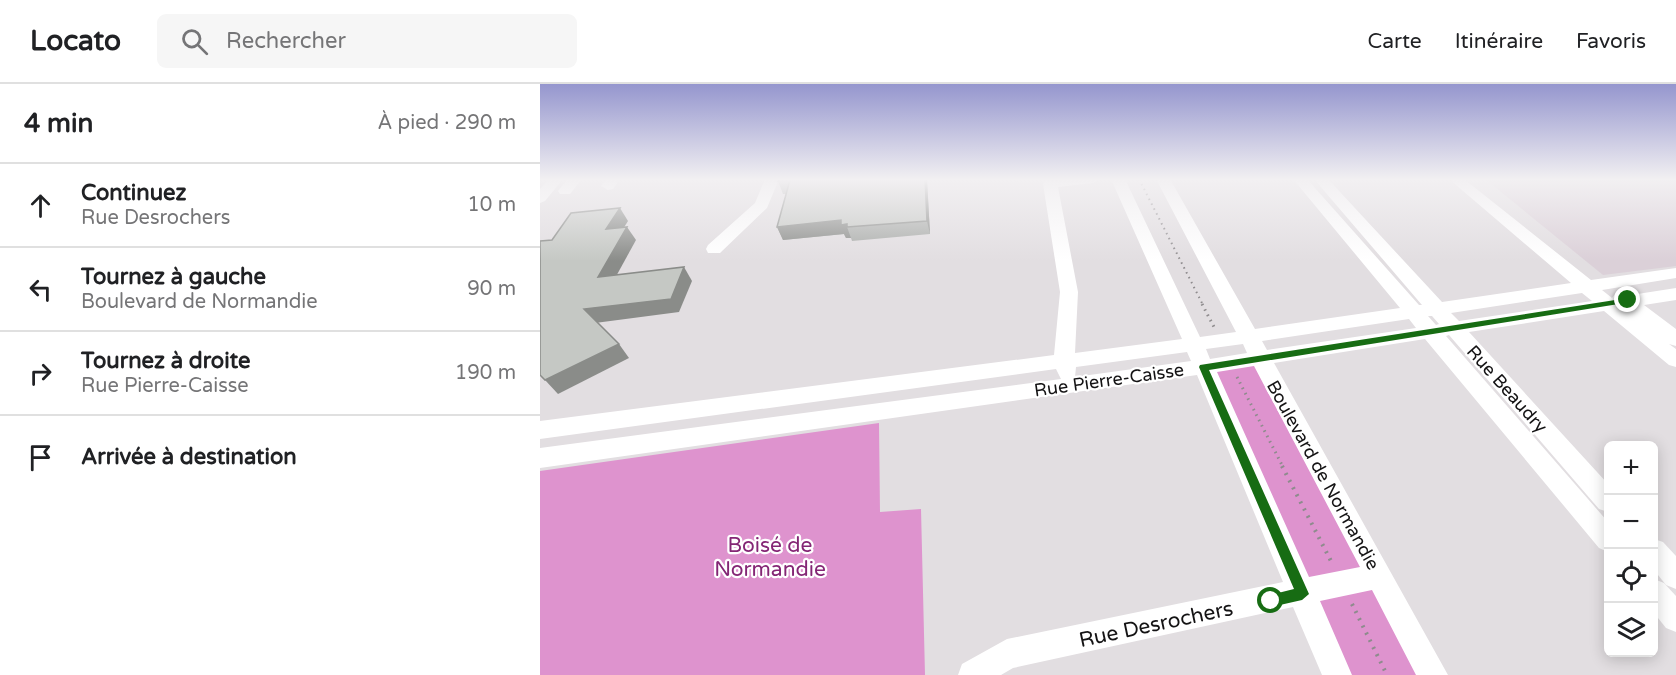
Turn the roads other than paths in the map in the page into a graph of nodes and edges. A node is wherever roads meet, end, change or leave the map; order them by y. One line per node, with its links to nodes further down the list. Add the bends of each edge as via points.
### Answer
1 (760, 207): 8 (street)
2 (1054, 207): 21 (street, via 1069,292)
3 (1131, 207): 18 (street)
4 (1178, 207): 16 (street, Boulevard de Normandie)
5 (1324, 207): 13 (street, Rue Beaudry)
6 (1346, 207): 12 (street, Rue Beaudry)
7 (1502, 207): 10 (street)
8 (714, 249)
9 (1676, 273): 10 (street, Rue Pierre-Caisse)
10 (1606, 293): 11 (street, Rue Pierre-Caisse); 12 (street, Rue Pierre-Caisse); 14 (street, Rue Pierre-Caisse); 17 (street); 20 (street)
11 (1676, 294)
12 (1436, 309): 13 (street, Rue Pierre-Caisse); 14 (street, Rue Beaudry)
13 (1413, 312): 15 (street, Rue Beaudry); 16 (street, Rue Pierre-Caisse)
14 (1452, 328): 15 (street, Rue Pierre-Caisse); 31 (street, Rue Beaudry)
15 (1429, 331): 19 (street, Rue Pierre-Caisse); 32 (street, Rue Beaudry)
16 (1248, 337): 18 (street, Rue Pierre-Caisse); 19 (street, Boulevard de Normandie)
17 (1676, 339)
18 (1194, 344): 21 (street, Rue Pierre-Caisse); 22 (street)
19 (1258, 358): 22 (street, Rue Pierre-Caisse); 37 (street, Boulevard de Normandie)
20 (1676, 360)
21 (1064, 361): 23 (street, Rue Pierre-Caisse); 25 (street)
22 (1203, 367): 25 (street, Rue Pierre-Caisse); 39 (street)
23 (991, 371): 24 (street, Rue Pierre-Caisse); 26 (street)
24 (878, 386): 27 (street, Rue Pierre-Caisse); 28 (street)
25 (1070, 386): 26 (street, Rue Pierre-Caisse)
26 (992, 396): 28 (street, Rue Pierre-Caisse)
27 (742, 404): 29 (street, Rue Pierre-Caisse); 30 (street)
28 (873, 412): 30 (street, Rue Pierre-Caisse)
29 (540, 430)
30 (732, 432): 33 (street, Rue Pierre-Caisse)
31 (1559, 447): 32 (street, Rue Beaudry); 34 (street, Rue Beaudry)
32 (1532, 451): 35 (street, Rue Beaudry)
33 (540, 458)
34 (1604, 497)
35 (1604, 535)
36 (1658, 556): 38 (street)
37 (1378, 576): 39 (street, Rue Desrochers); 44 (street, Boulevard de Normandie)
38 (1676, 576)
39 (1302, 594): 42 (street, Rue Desrochers, via 1007,654); 43 (street)
40 (1658, 598): 41 (street)
41 (1676, 618)
42 (973, 675)
43 (1337, 675)
44 (1433, 675)

